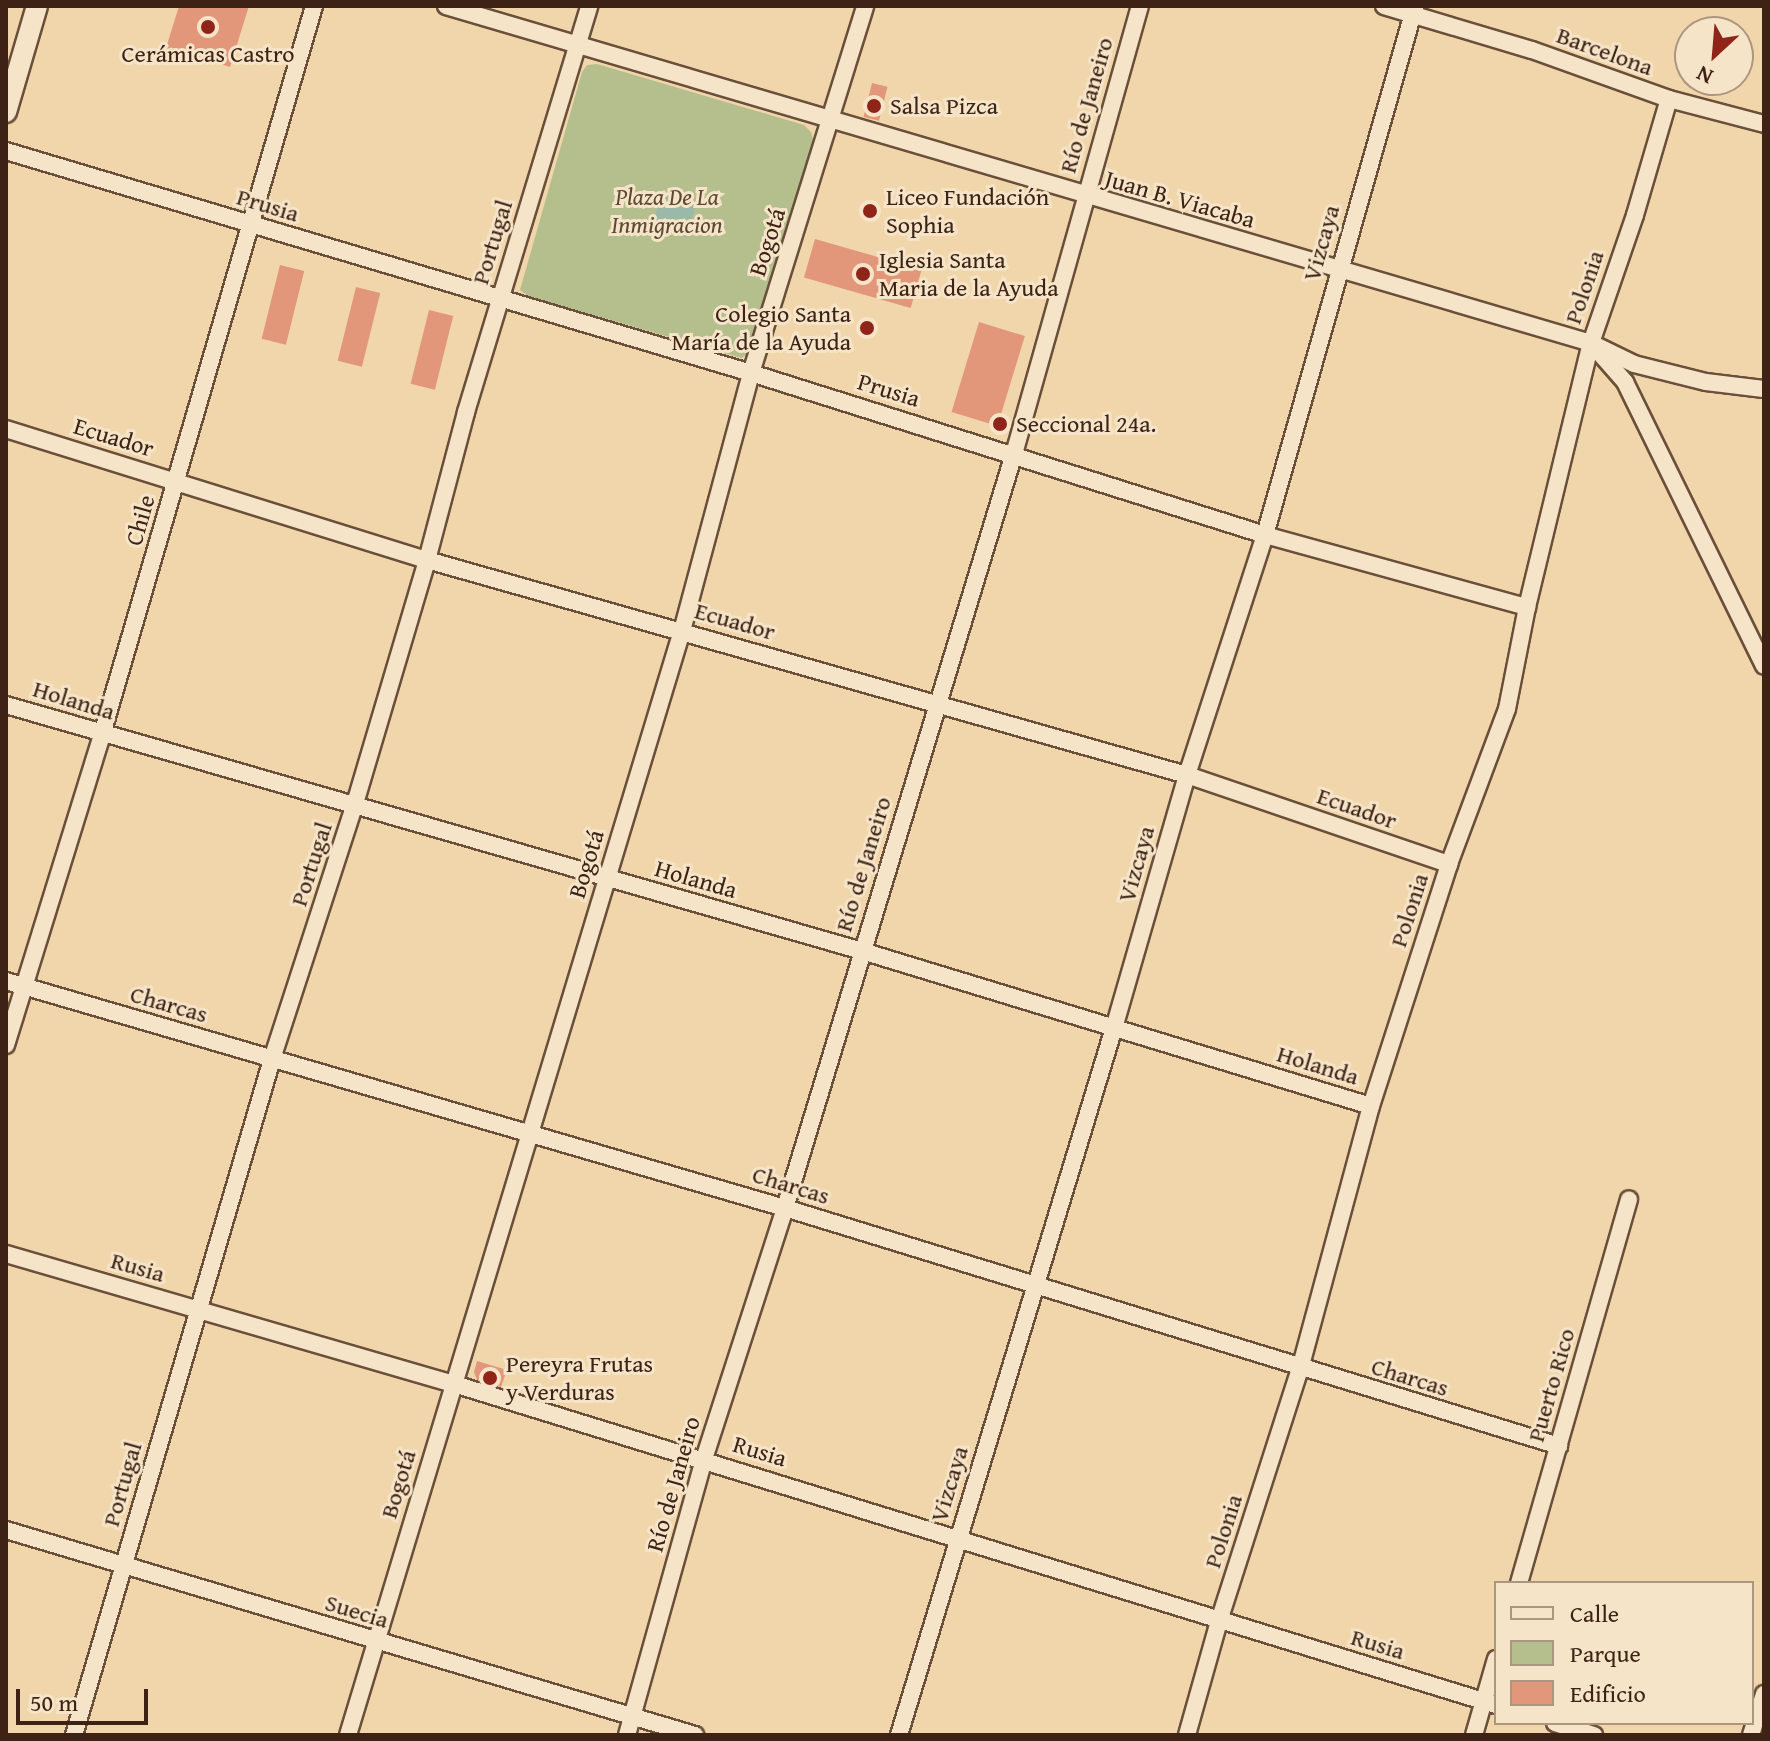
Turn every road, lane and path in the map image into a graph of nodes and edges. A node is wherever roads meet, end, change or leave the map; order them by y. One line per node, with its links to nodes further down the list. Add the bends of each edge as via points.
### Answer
1 (37, 6): 11 (street)
2 (314, 6): 16 (street, Chile)
3 (446, 6): 9 (street, Juan B. Viacaba)
4 (589, 6): 9 (street, Portugal)
5 (865, 6): 12 (street, Bogotá)
6 (1140, 6): 15 (street, Río de Janeiro)
7 (1384, 6): 8 (street, Barcelona)
8 (1413, 10): 10 (street, Barcelona); 17 (street, Vizcaya)
9 (577, 47): 12 (street, Juan B. Viacaba); 18 (street, Portugal)
10 (1669, 99): 13 (street, Barcelona); 19 (street, Polonia)
11 (6, 112)
12 (831, 121): 15 (street, Juan B. Viacaba); 20 (street, Bogotá)
13 (1764, 124)
14 (6, 151): 16 (street, Prusia)
15 (1084, 196): 17 (street, Juan B. Viacaba); 23 (street, Río de Janeiro)
16 (250, 224): 18 (street, Prusia); 24 (street, Chile)
17 (1338, 269): 19 (street, Juan B. Viacaba); 25 (street, Vizcaya)
18 (499, 300): 20 (street, Prusia); 26 (street, Portugal)
19 (1591, 343): 21 (street, Juan B. Viacaba, via 1634,364 1706,382); 27 (street, Polonia); 29 (street, via 1625,382)
20 (751, 373): 23 (street, Prusia); 28 (street, Bogotá)
21 (1764, 389)
22 (6, 429): 24 (street, Ecuador)
23 (1014, 454): 25 (street, Prusia); 30 (street, Río de Janeiro)
24 (177, 480): 26 (street, Ecuador); 32 (street, Chile)
25 (1265, 535): 27 (street, Prusia); 33 (street, Vizcaya)
26 (427, 560): 28 (street, Ecuador); 34 (street, Portugal)
27 (1527, 607): 35 (street, Polonia, via 1507,709)
28 (682, 631): 30 (street, Ecuador); 36 (street, Bogotá)
29 (1764, 666)
30 (936, 704): 33 (street, Ecuador); 37 (street, Río de Janeiro)
31 (6, 705): 32 (street, Holanda)
32 (102, 734): 34 (street, Holanda); 39 (street, Chile)
33 (1187, 775): 35 (street, Ecuador); 40 (street, Vizcaya)
34 (354, 807): 36 (street, Holanda); 42 (street, Portugal)
35 (1449, 864): 43 (street, Polonia)
36 (607, 879): 37 (street, Holanda); 44 (street, Bogotá)
37 (862, 951): 40 (street, Holanda); 46 (street, Río de Janeiro)
38 (6, 981): 39 (street, Charcas)
39 (23, 986): 41 (street, Chile); 42 (street, Charcas)
40 (1114, 1028): 43 (street, Holanda); 48 (street, Vizcaya)
41 (6, 1045)
42 (272, 1059): 44 (street, Charcas); 49 (street, Portugal)
43 (1371, 1106): 50 (street, Polonia)
44 (531, 1133): 46 (street, Charcas); 51 (street, Bogotá)
45 (1629, 1199): 52 (street, Puerto Rico)
46 (785, 1208): 48 (street, Charcas); 53 (street, Río de Janeiro)
47 (6, 1254): 49 (street, Rusia)
48 (1036, 1287): 50 (street, Charcas); 55 (street, Vizcaya)
49 (198, 1310): 51 (street, Rusia); 56 (street, Portugal)
50 (1300, 1369): 52 (street, Charcas); 58 (street, Polonia)
51 (454, 1384): 53 (street, Rusia); 59 (street, Bogotá)
52 (1559, 1446): 57 (street, Puerto Rico)
53 (704, 1459): 55 (street, Rusia); 63 (street, Río de Janeiro)
54 (6, 1530): 56 (street, Suecia)
55 (958, 1537): 58 (street, Rusia); 69 (street, Vizcaya)
56 (123, 1565): 59 (street, Suecia); 65 (street, Portugal)
57 (1520, 1581)
58 (1219, 1621): 62 (street, Rusia); 70 (street, Polonia)
59 (375, 1642): 63 (street, Suecia); 66 (street, Bogotá)
60 (1494, 1674): 62 (street)
61 (1764, 1694): 73 (street)
62 (1490, 1703): 71 (street)
63 (633, 1716): 67 (street, Río de Janeiro); 68 (street, Suecia)
64 (1562, 1725): 72 (street)
65 (74, 1735)
66 (348, 1735)
67 (627, 1735)
68 (695, 1735)
69 (899, 1735)
70 (1187, 1735)
71 (1474, 1735)
72 (1594, 1735)
73 (1751, 1735)

